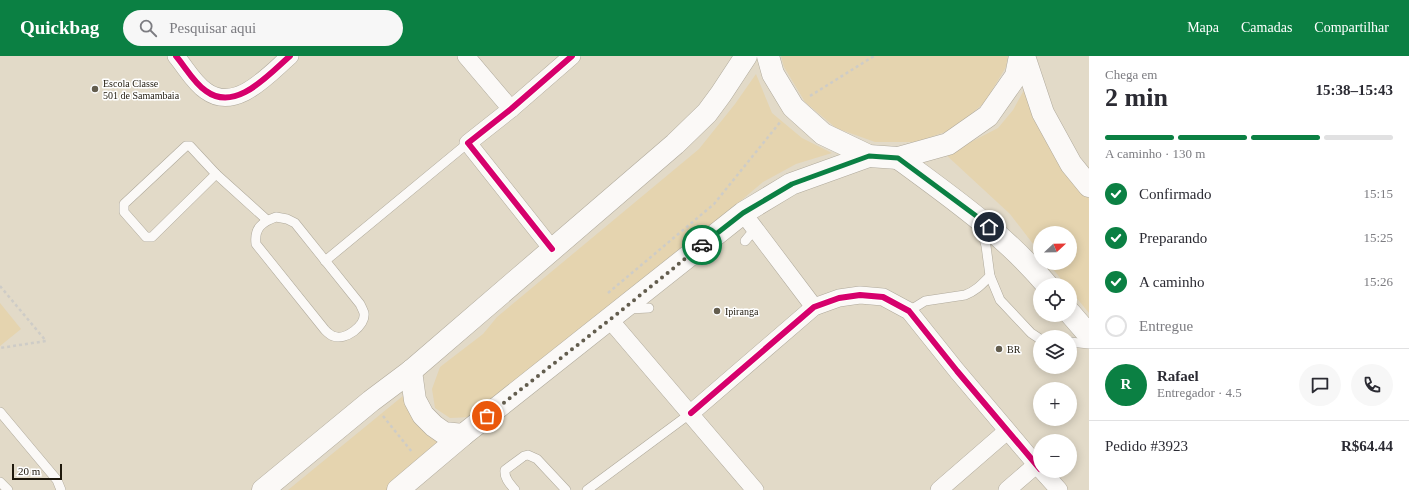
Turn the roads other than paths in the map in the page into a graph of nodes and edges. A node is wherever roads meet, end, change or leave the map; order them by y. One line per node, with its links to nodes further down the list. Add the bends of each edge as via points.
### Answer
1 (176, 56): 2 (street, via 207,92 217,97 229,98 248,92)
2 (290, 56)
3 (466, 56): 9 (street)
4 (572, 56): 9 (street)
5 (746, 56): 18 (main road, via 707,113 675,144)
6 (768, 56): 11 (main road, via 773,74 793,107 822,134)
7 (1020, 56): 12 (main road, via 1016,76 988,116 948,144)
8 (1024, 56): 14 (main road, via 1043,112 1071,164)
9 (511, 110): 10 (street)
10 (468, 143): 18 (street); 19 (lane)
11 (869, 156): 12 (main road); 17 (main road, via 792,184)
12 (898, 158): 15 (main road)
13 (216, 174): 13 (lane, via 190,146 186,146 124,204 124,210 146,237 152,237); 16 (lane)
14 (1089, 186)
15 (979, 218): 20 (lane); 21 (main road)
16 (267, 220): 19 (lane, via 276,217 295,223); 19 (lane, via 258,227 255,234 256,244 325,330 333,336 340,337 358,328 364,314 360,304)
17 (748, 228): 22 (street); 25 (main road)
18 (552, 249): 31 (main road)
19 (325, 261)
20 (990, 276): 24 (lane, via 971,293 924,301); 27 (lane, via 1000,300)
21 (1041, 278)
22 (814, 307): 24 (street, via 839,298 860,295 882,297); 33 (street)
23 (649, 308): 25 (lane)
24 (909, 311): 34 (street)
25 (617, 314): 33 (street); 35 (main road)
26 (1077, 321): 28 (main road)
27 (1033, 335)
28 (1089, 335)
29 (1077, 343): 30 (lane)
30 (1089, 344)
31 (411, 370): 35 (main road, via 416,400 424,415 444,433); 42 (main road)
32 (0, 412): 41 (lane, via 57,480)
33 (691, 414): 46 (lane); 47 (street)
34 (1007, 431): 36 (street); 48 (street)
35 (463, 435): 43 (main road)
36 (1033, 461)
37 (1033, 472): 49 (street)
38 (1048, 478): 50 (street)
39 (0, 482): 40 (lane)
40 (8, 490)
41 (61, 490)
42 (264, 490)
43 (398, 490)
44 (515, 490): 45 (lane, via 507,480 505,470 528,455 537,459)
45 (566, 490)
46 (588, 490)
47 (755, 490)
48 (939, 490)
49 (1007, 490)
50 (1059, 490)

